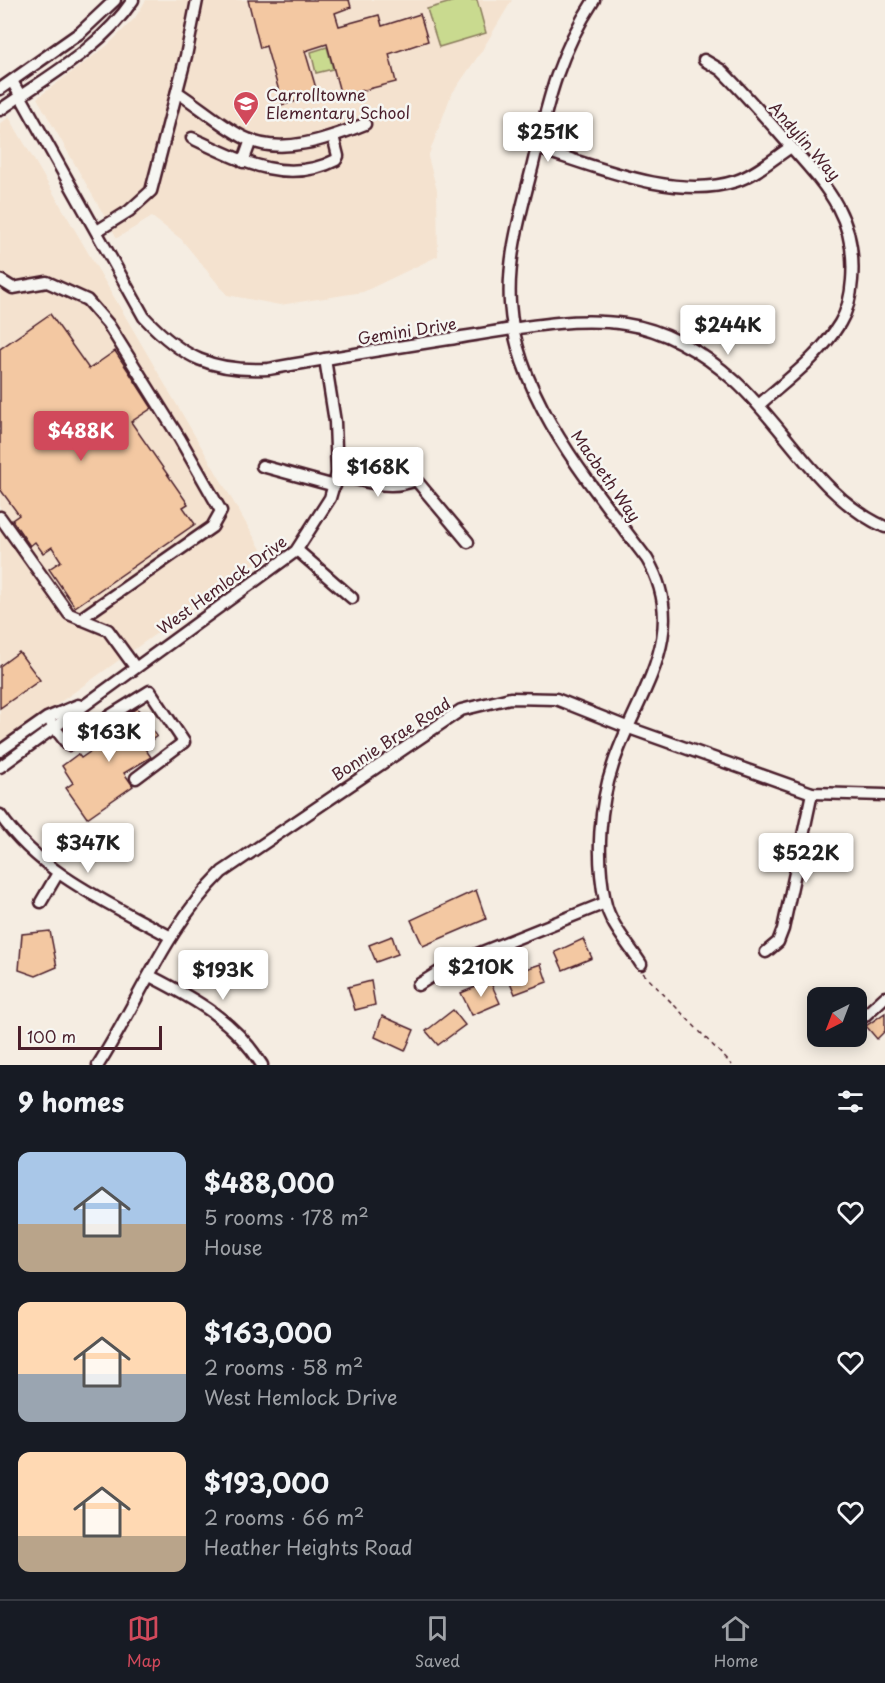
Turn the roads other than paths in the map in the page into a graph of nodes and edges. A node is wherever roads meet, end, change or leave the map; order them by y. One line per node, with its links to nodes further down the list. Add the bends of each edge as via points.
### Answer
1 (115, 0): 6 (street, via 81,33)
2 (133, 0): 9 (street, via 96,42)
3 (197, 0): 8 (street)
4 (594, 0): 16 (street, Macbeth Way, via 562,56)
5 (704, 60): 15 (street, Andylin Way, via 722,70)
6 (12, 81): 7 (street); 9 (street, Gemini Drive)
7 (0, 89)
8 (177, 92): 14 (street); 18 (street, via 151,191)
9 (20, 96): 10 (street); 18 (street, Gemini Drive)
10 (0, 110)
11 (365, 124): 12 (street)
12 (333, 136): 14 (street, via 303,143); 17 (street, via 338,156 324,166 293,172)
13 (192, 138): 17 (street)
14 (251, 140): 17 (street)
15 (791, 147): 16 (street, via 737,181 693,186 636,178); 22 (street, Andylin Way, via 829,190 842,215 852,243 851,291 840,323 824,344)
16 (537, 148): 20 (street, Macbeth Way, via 513,249)
17 (243, 162)
18 (97, 231): 21 (street, Gemini Drive, via 144,317 161,336 196,360 246,370)
19 (0, 280): 30 (street, via 13,288 47,282 87,300 126,352 220,511 212,527)
20 (513, 329): 21 (street, Gemini Drive); 22 (street, Gemini Drive, via 586,321 626,324 655,332 687,344); 37 (street, Macbeth Way, via 531,387 582,471 647,560 661,591 663,642)
21 (325, 359): 24 (street, West Hemlock Drive, via 335,422)
22 (760, 404): 26 (street, Gemini Drive, via 831,490 865,517)
23 (262, 466): 24 (street)
24 (336, 480): 27 (street, via 389,486 403,486 416,480); 28 (street, West Hemlock Drive, via 320,515)
25 (0, 517): 30 (street, via 59,603)
26 (885, 527)
27 (468, 542)
28 (297, 550): 29 (street); 31 (street, West Hemlock Drive)
29 (352, 598)
30 (80, 620): 31 (street, via 108,630)
31 (135, 667): 32 (street, West Hemlock Drive)
32 (89, 700): 34 (street, West Hemlock Drive); 36 (street, West Hemlock Drive)
33 (108, 717): 40 (street, via 150,691 184,742)
34 (47, 718): 36 (street); 38 (street, West Hemlock Drive)
35 (97, 725): 36 (street, via 68,745)
36 (56, 728): 39 (street, West Hemlock Drive)
37 (629, 728): 41 (street, Bonnie Brae Road); 46 (street, Macbeth Way, via 613,765 604,801 600,861); 47 (street, Bonnie Brae Road, via 547,698 510,698 460,710 222,873 197,899)
38 (0, 751)
39 (0, 767)
40 (136, 778)
41 (812, 793): 42 (street, Bonnie Brae Road); 48 (street, via 783,929 778,942)
42 (885, 795)
43 (0, 815): 44 (street, via 16,838)
44 (58, 873): 45 (street); 47 (street)
45 (41, 902)
46 (605, 903): 49 (street, Macbeth Way); 51 (street, via 450,964)
47 (171, 937): 50 (street, Bonnie Brae Road)
48 (766, 952)
49 (641, 964)
50 (150, 976): 54 (street, Bonnie Brae Road); 55 (street, via 224,1020 242,1037)
51 (418, 985)
52 (885, 997): 53 (street)
53 (867, 1014)
54 (98, 1065)
55 (261, 1065)

